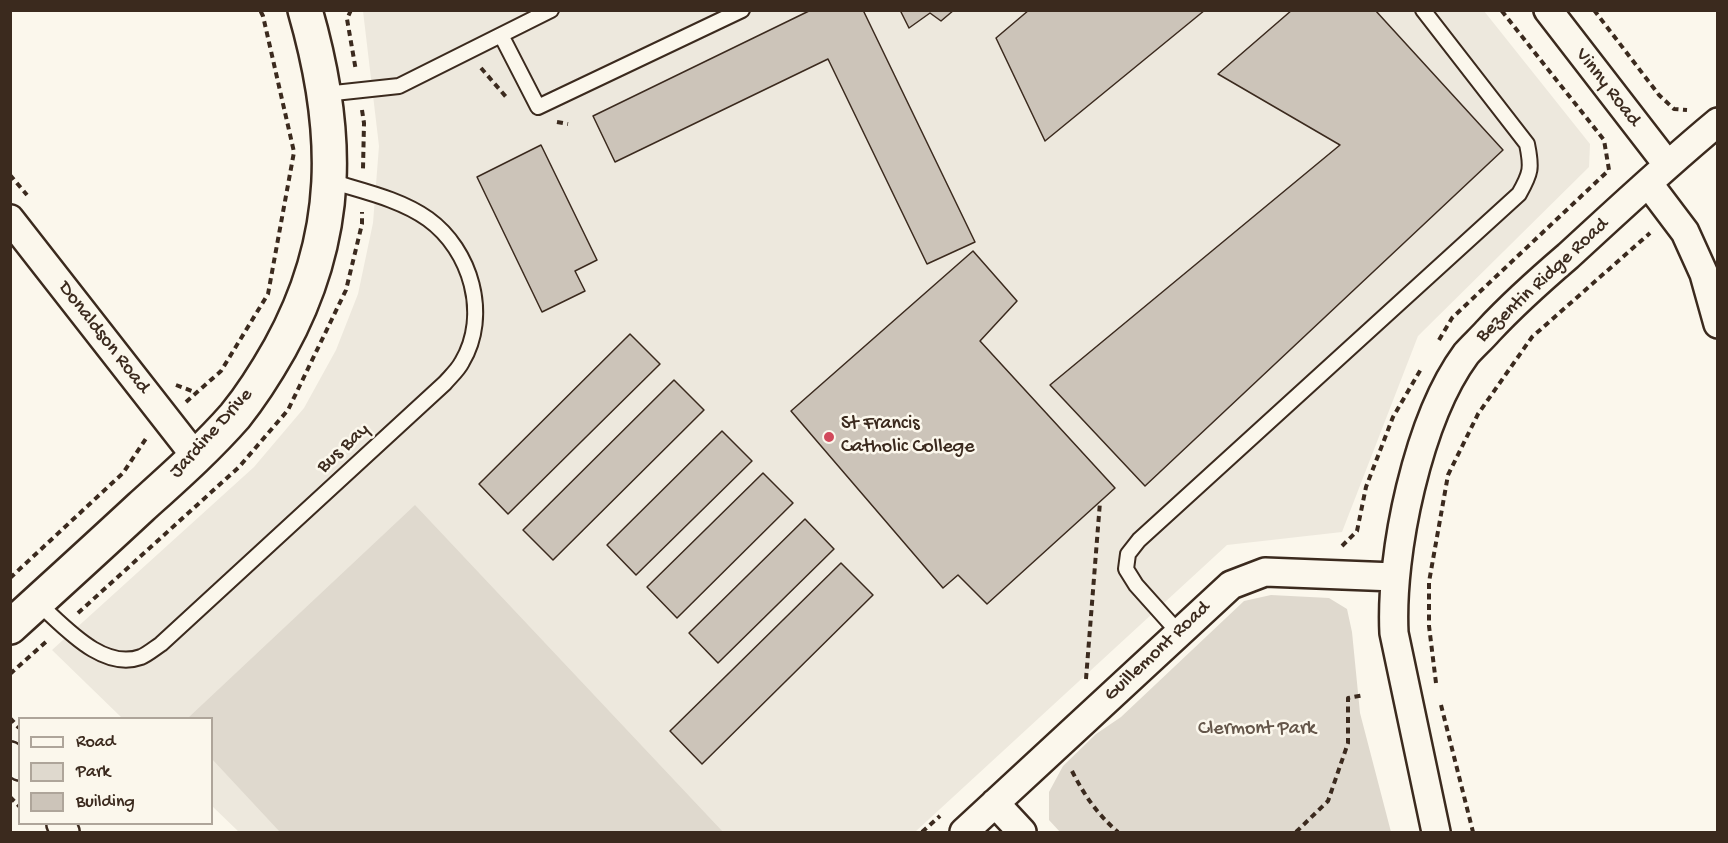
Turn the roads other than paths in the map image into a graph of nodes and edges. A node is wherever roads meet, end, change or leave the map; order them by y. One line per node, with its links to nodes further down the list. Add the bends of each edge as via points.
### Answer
1 (305, 10): 7 (street, Jardine Drive)
2 (551, 10): 6 (lane)
3 (742, 10): 6 (lane, via 538,107)
4 (1423, 10): 18 (lane, via 1527,144 1531,165 1527,180 1519,194 1139,540 1128,555 1126,569)
5 (1548, 10): 9 (street, Vinny Road)
6 (501, 35): 7 (lane, via 399,86)
7 (326, 105): 10 (street, Jardine Drive)
8 (1718, 122): 9 (street, Bezentin Ridge Road)
9 (1667, 164): 11 (street, Bezentin Ridge Road)
10 (330, 181): 14 (street, Jardine Drive, via 316,264 295,320 236,415); 16 (lane, Bus Bay, via 407,207 444,233 464,265 477,308 473,335 462,362 445,383 161,644 142,657 110,658 92,648)
11 (1648, 183): 13 (street, via 1685,232 1704,274); 15 (street, Bezentin Ridge Road, via 1513,305 1467,354 1442,396 1418,462)
12 (10, 219): 14 (street, Donaldson Road)
13 (1718, 324)
14 (196, 457): 16 (street, Jardine Drive)
15 (1395, 577): 18 (street, Guillemont Road, via 1265,572 1231,585); 22 (street, Bezentin Ridge Road, via 1394,633)
16 (38, 602): 17 (street, Jardine Drive)
17 (10, 627)
18 (1179, 633): 19 (street, Guillemont Road)
19 (995, 803): 20 (street, Guillemont Road); 21 (street)
20 (964, 832)
21 (1022, 832)
22 (1436, 832)

